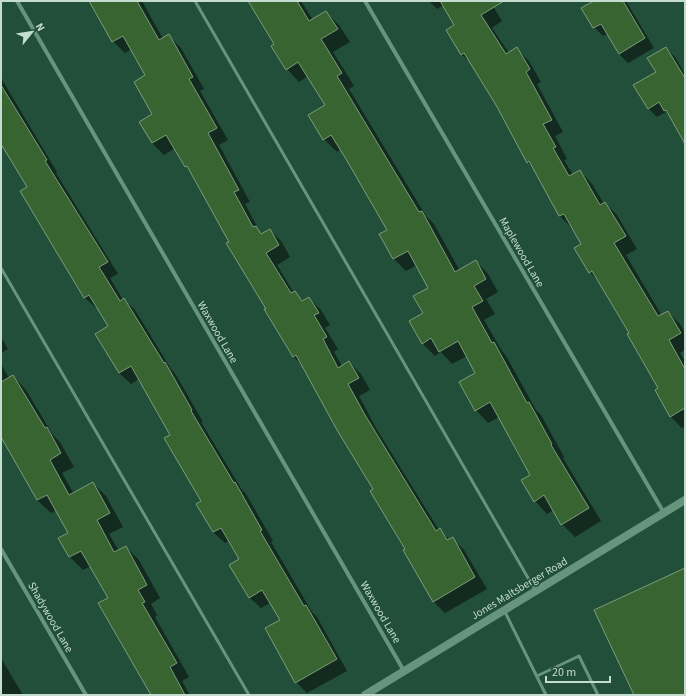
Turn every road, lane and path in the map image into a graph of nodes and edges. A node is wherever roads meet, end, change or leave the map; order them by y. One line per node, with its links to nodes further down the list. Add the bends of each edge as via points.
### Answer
1 (17, 1): 10 (street, Waxwood Lane)
2 (195, 1): 8 (lane)
3 (365, 1): 6 (street, Maplewood Lane)
4 (1, 268): 13 (lane)
5 (685, 500): 6 (main road, Jones Maltsberger Road)
6 (664, 512): 8 (main road, Jones Maltsberger Road)
7 (1, 548): 12 (street, Shadywood Lane)
8 (536, 591): 9 (main road, Jones Maltsberger Road)
9 (504, 610): 10 (main road, Jones Maltsberger Road); 11 (lane)
10 (404, 671): 14 (main road, Jones Maltsberger Road)
11 (537, 676): 15 (lane); 16 (lane, via 579,656)
12 (86, 695)
13 (249, 695)
14 (365, 695)
15 (546, 695)
16 (598, 695)

